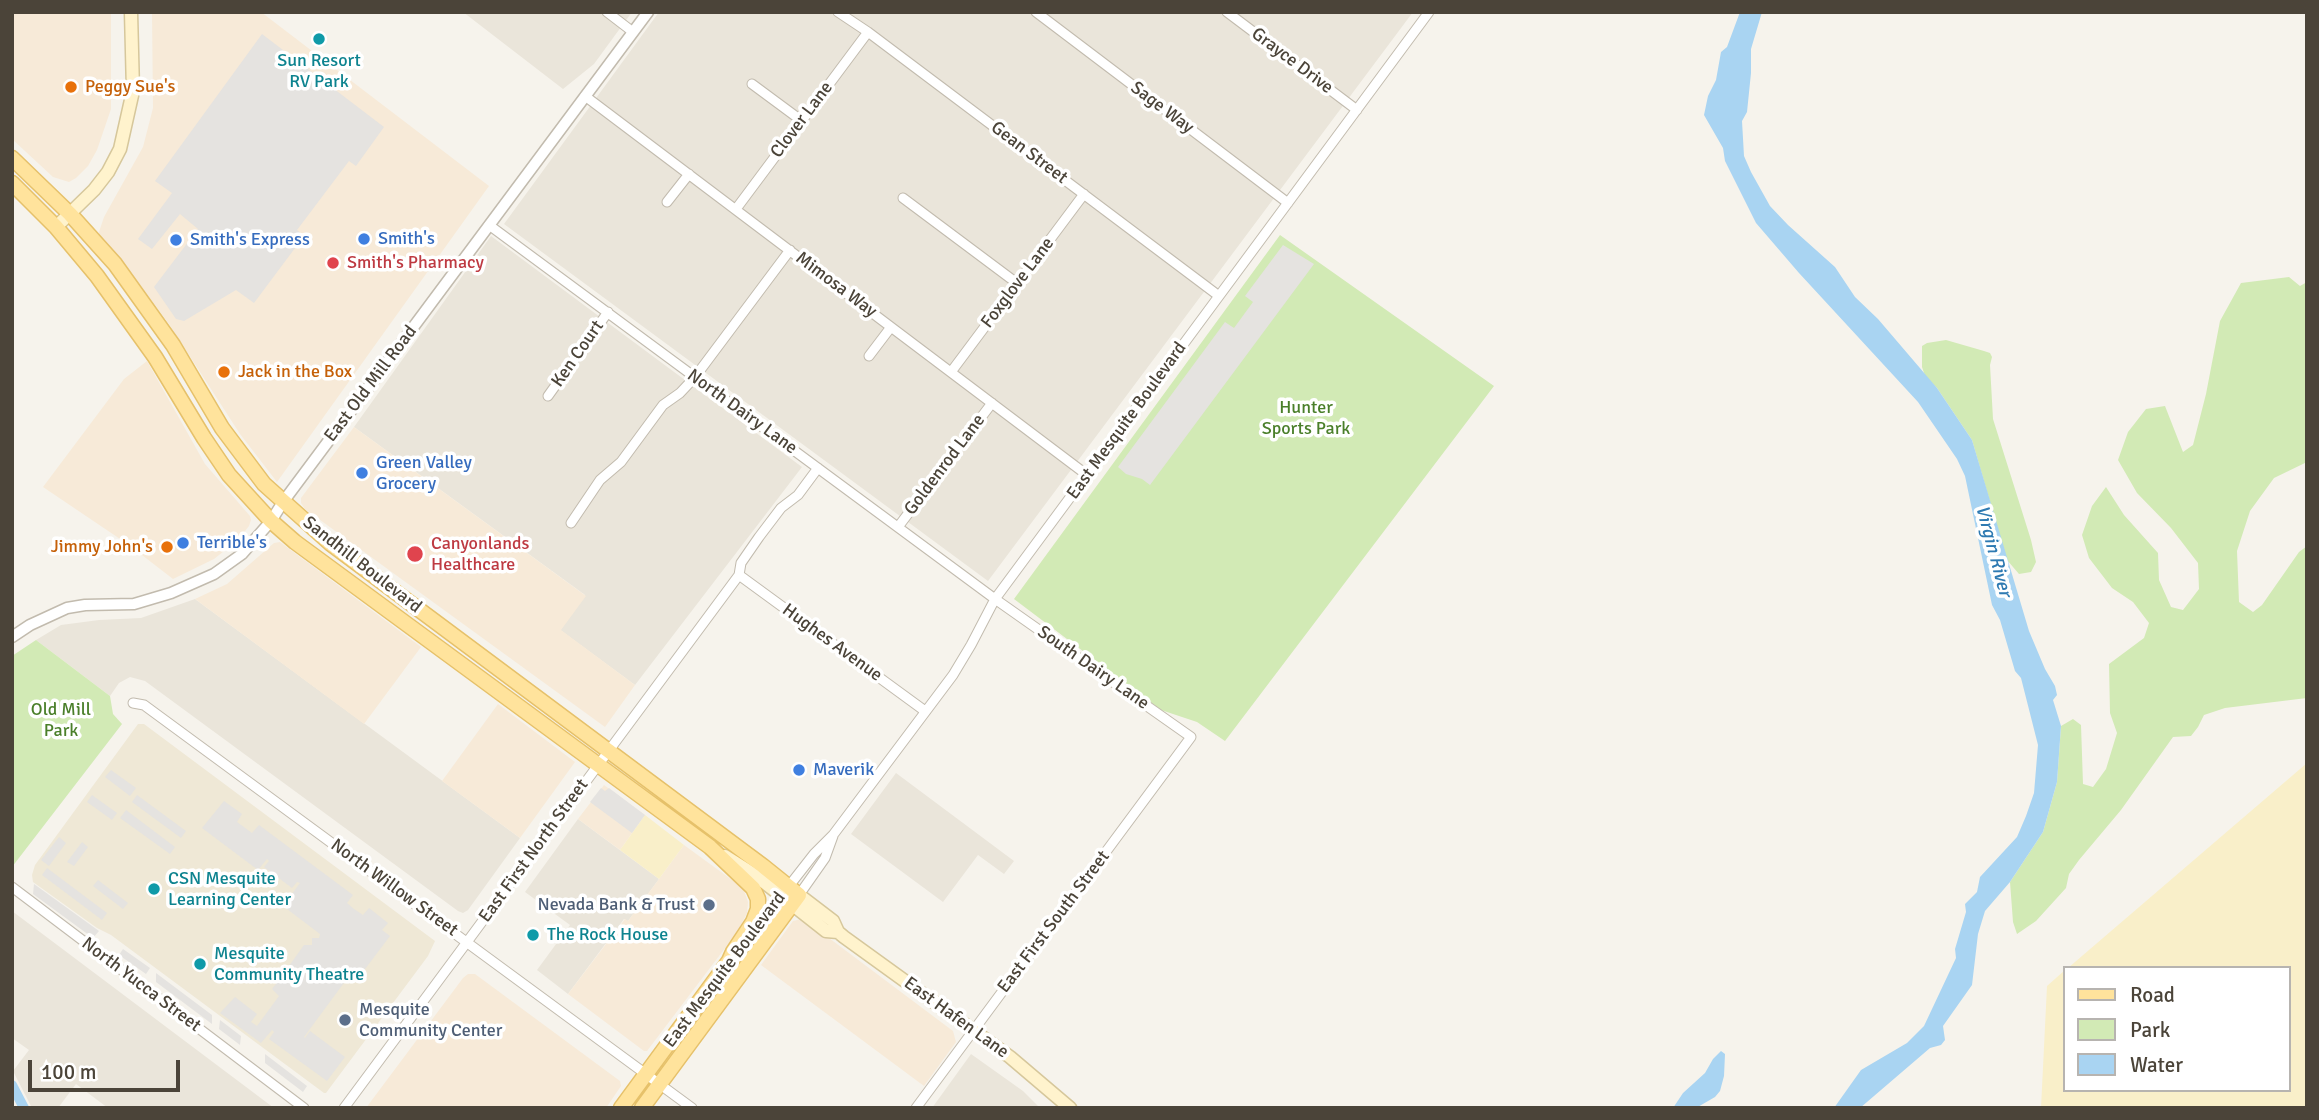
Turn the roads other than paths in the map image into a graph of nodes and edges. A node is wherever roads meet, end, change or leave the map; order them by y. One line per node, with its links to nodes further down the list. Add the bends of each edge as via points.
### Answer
1 (131, 12): 22 (main road, via 133,92 120,149 108,172)
2 (607, 12): 8 (street)
3 (648, 12): 8 (street, East Old Mill Road)
4 (838, 12): 9 (street, Gean Street)
5 (1036, 12): 20 (street, Sage Way)
6 (1227, 12): 12 (street, Grayce Drive)
7 (1425, 14): 12 (street, East Mesquite Boulevard)
8 (633, 32): 11 (street, East Old Mill Road)
9 (868, 32): 13 (street, Clover Lane); 17 (street, Gean Street)
10 (752, 84): 13 (street)
11 (586, 96): 15 (street, Mimosa Way); 23 (street, East Old Mill Road)
12 (1357, 110): 20 (street, East Mesquite Boulevard)
13 (802, 121): 21 (street, Clover Lane)
14 (12, 158): 22 (main road, Sandhill Boulevard)
15 (689, 174): 19 (street); 21 (street, Mimosa Way)
16 (12, 183): 24 (main road, Sandhill Boulevard)
17 (1084, 194): 26 (street, Foxglove Lane); 27 (street, Gean Street)
18 (903, 198): 26 (street)
19 (667, 202)
20 (1288, 203): 27 (street, East Mesquite Boulevard)
21 (736, 209): 25 (street, Mimosa Way)
22 (70, 214): 24 (main road); 37 (main road, Sandhill Boulevard, via 115,264 173,345 222,428)
23 (489, 225): 28 (street, North Dairy Lane); 37 (street, East Old Mill Road)
24 (56, 227): 38 (main road, Sandhill Boulevard, via 122,310 233,480)
25 (790, 250): 29 (street, Mimosa Way); 32 (street)
26 (1018, 284): 31 (street, Foxglove Lane)
27 (1219, 296): 36 (street, East Mesquite Boulevard)
28 (608, 312): 32 (street, North Dairy Lane); 33 (street, Ken Court)
29 (891, 327): 30 (street); 31 (street, Mimosa Way)
30 (869, 356)
31 (951, 372): 34 (street, Mimosa Way)
32 (695, 377): 35 (street, North Dairy Lane); 39 (street, via 663,405 621,461 600,480)
33 (548, 396)
34 (992, 403): 36 (street, Mimosa Way); 40 (street, Goldenrod Lane)
35 (818, 468): 40 (street, North Dairy Lane); 41 (street, East First North Street, via 759,537 741,563)
36 (1087, 475): 42 (street, East Mesquite Boulevard)
37 (283, 502): 38 (street, East Old Mill Road); 45 (main road, Sandhill Boulevard, via 321,537)
38 (271, 521): 43 (main road, Sandhill Boulevard); 44 (street, East Old Mill Road, via 242,554 192,584 134,604 67,608)
39 (571, 523)
40 (898, 527): 42 (street, North Dairy Lane)
41 (739, 575): 47 (street, Hughes Avenue); 49 (street, East First North Street)
42 (995, 599): 47 (street, East Mesquite Boulevard, via 971,645); 48 (street, South Dairy Lane)
43 (408, 624): 45 (main road, via 422,628 470,663); 49 (main road, Sandhill Boulevard)
44 (12, 638)
45 (484, 659): 49 (main road, Sandhill Boulevard)
46 (132, 703): 53 (street, North Willow Street, via 144,705)
47 (925, 711): 52 (street, East Mesquite Boulevard, via 833,835 825,858)
48 (1191, 737): 55 (street, East First South Street)
49 (603, 757): 50 (main road, Sandhill Boulevard); 52 (main road, Sandhill Boulevard); 53 (street, East First North Street)
50 (710, 847): 52 (main road, Sandhill Boulevard); 54 (main road, via 747,880 758,899 753,922)
51 (12, 887): 57 (street, North Yucca Street)
52 (790, 895): 54 (main road, East Mesquite Boulevard); 55 (main road, East Hafen Lane, via 826,930 838,932); 56 (main road, East Mesquite Boulevard)
53 (467, 942): 56 (street, North Willow Street); 58 (street, East First North Street)
54 (729, 961): 56 (main road, East Mesquite Boulevard)
55 (974, 1031): 62 (street, East First South Street); 63 (main road, East Hafen Lane)
56 (653, 1079): 59 (main road, East Mesquite Boulevard); 60 (main road, East Mesquite Boulevard); 61 (street, North Willow Street)
57 (304, 1108)
58 (344, 1108)
59 (621, 1108)
60 (642, 1108)
61 (692, 1108)
62 (916, 1108)
63 (1070, 1108)

